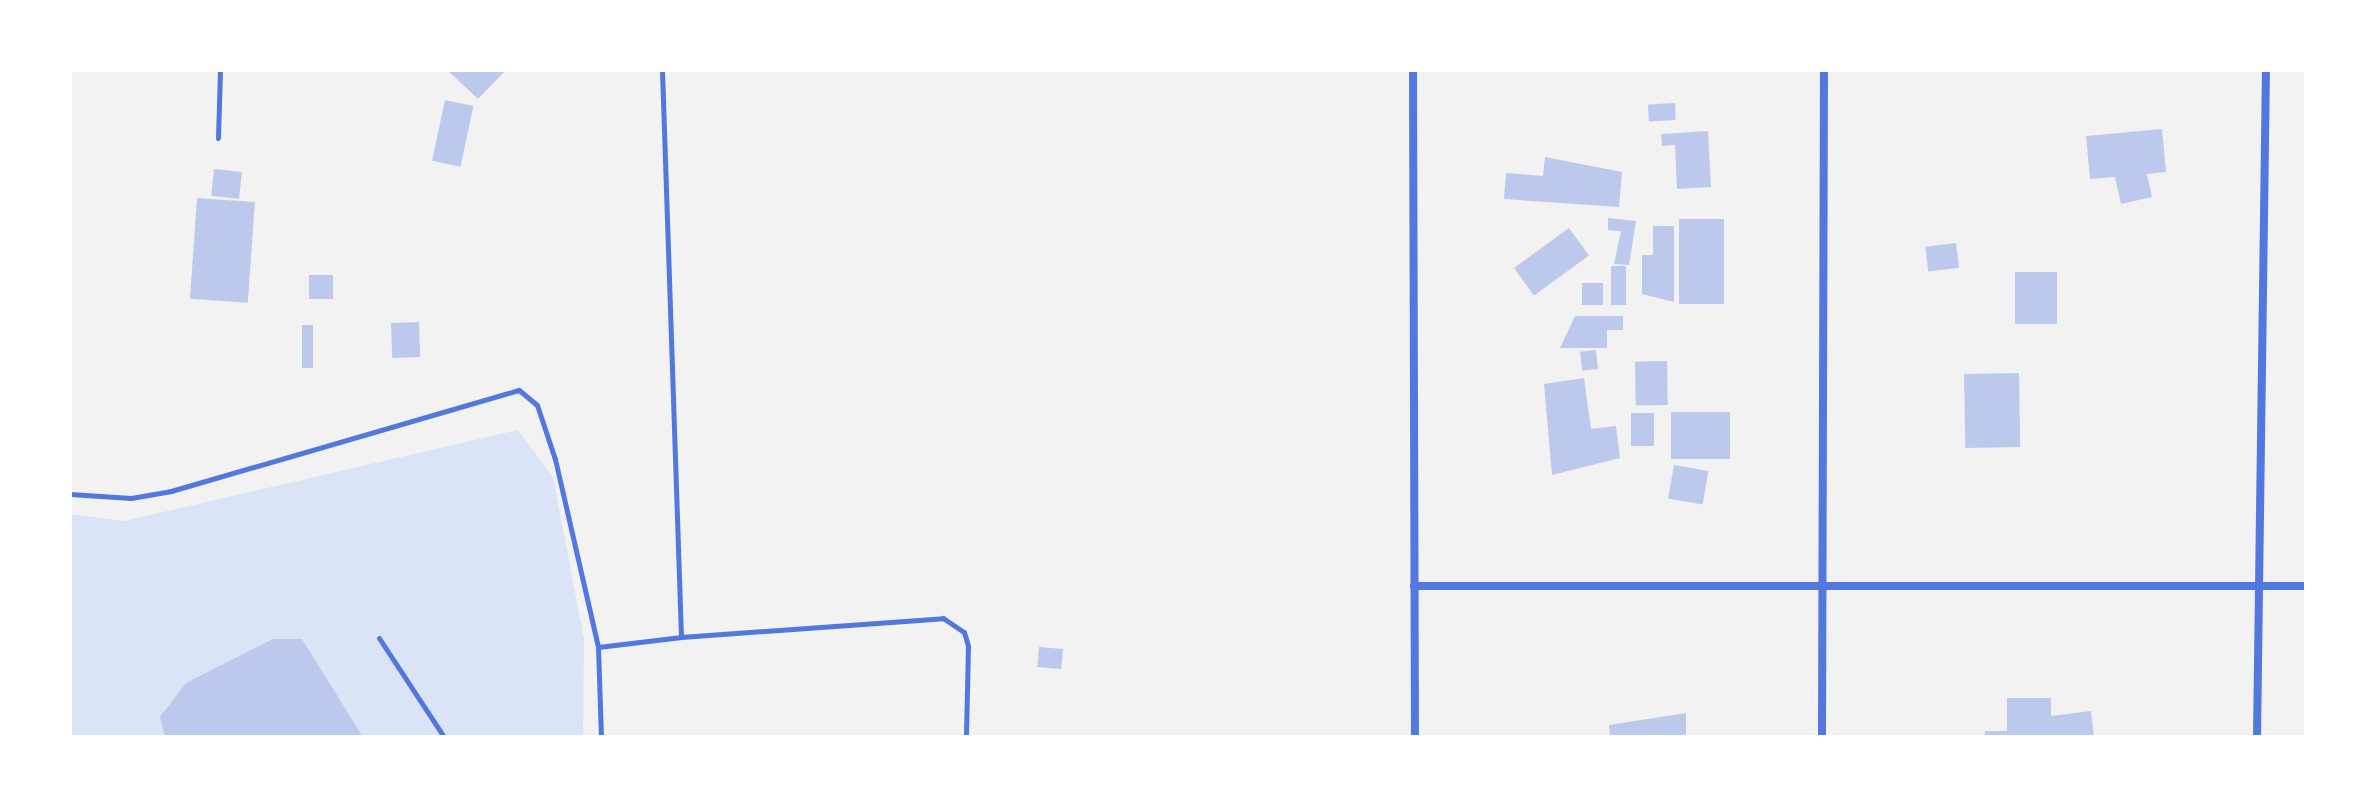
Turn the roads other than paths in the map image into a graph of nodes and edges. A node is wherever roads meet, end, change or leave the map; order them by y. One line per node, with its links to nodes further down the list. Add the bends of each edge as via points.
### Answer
1 (220, 70): 6 (lane)
2 (662, 70): 12 (lane)
3 (1413, 70): 9 (street)
4 (1824, 70): 8 (street)
5 (2266, 70): 10 (street)
6 (218, 138)
7 (70, 494): 14 (lane, via 131,498 171,491 519,390 537,405 555,459)
8 (1821, 585): 9 (street); 10 (street); 19 (street)
9 (1414, 586): 18 (street)
10 (2258, 586): 11 (street); 20 (street)
11 (2306, 586)
12 (681, 637): 14 (lane); 17 (lane, via 943,618 964,632 968,646)
13 (379, 638): 15 (lane)
14 (598, 647): 16 (lane)
15 (444, 737)
16 (601, 737)
17 (966, 737)
18 (1415, 737)
19 (1822, 737)
20 (2257, 737)

